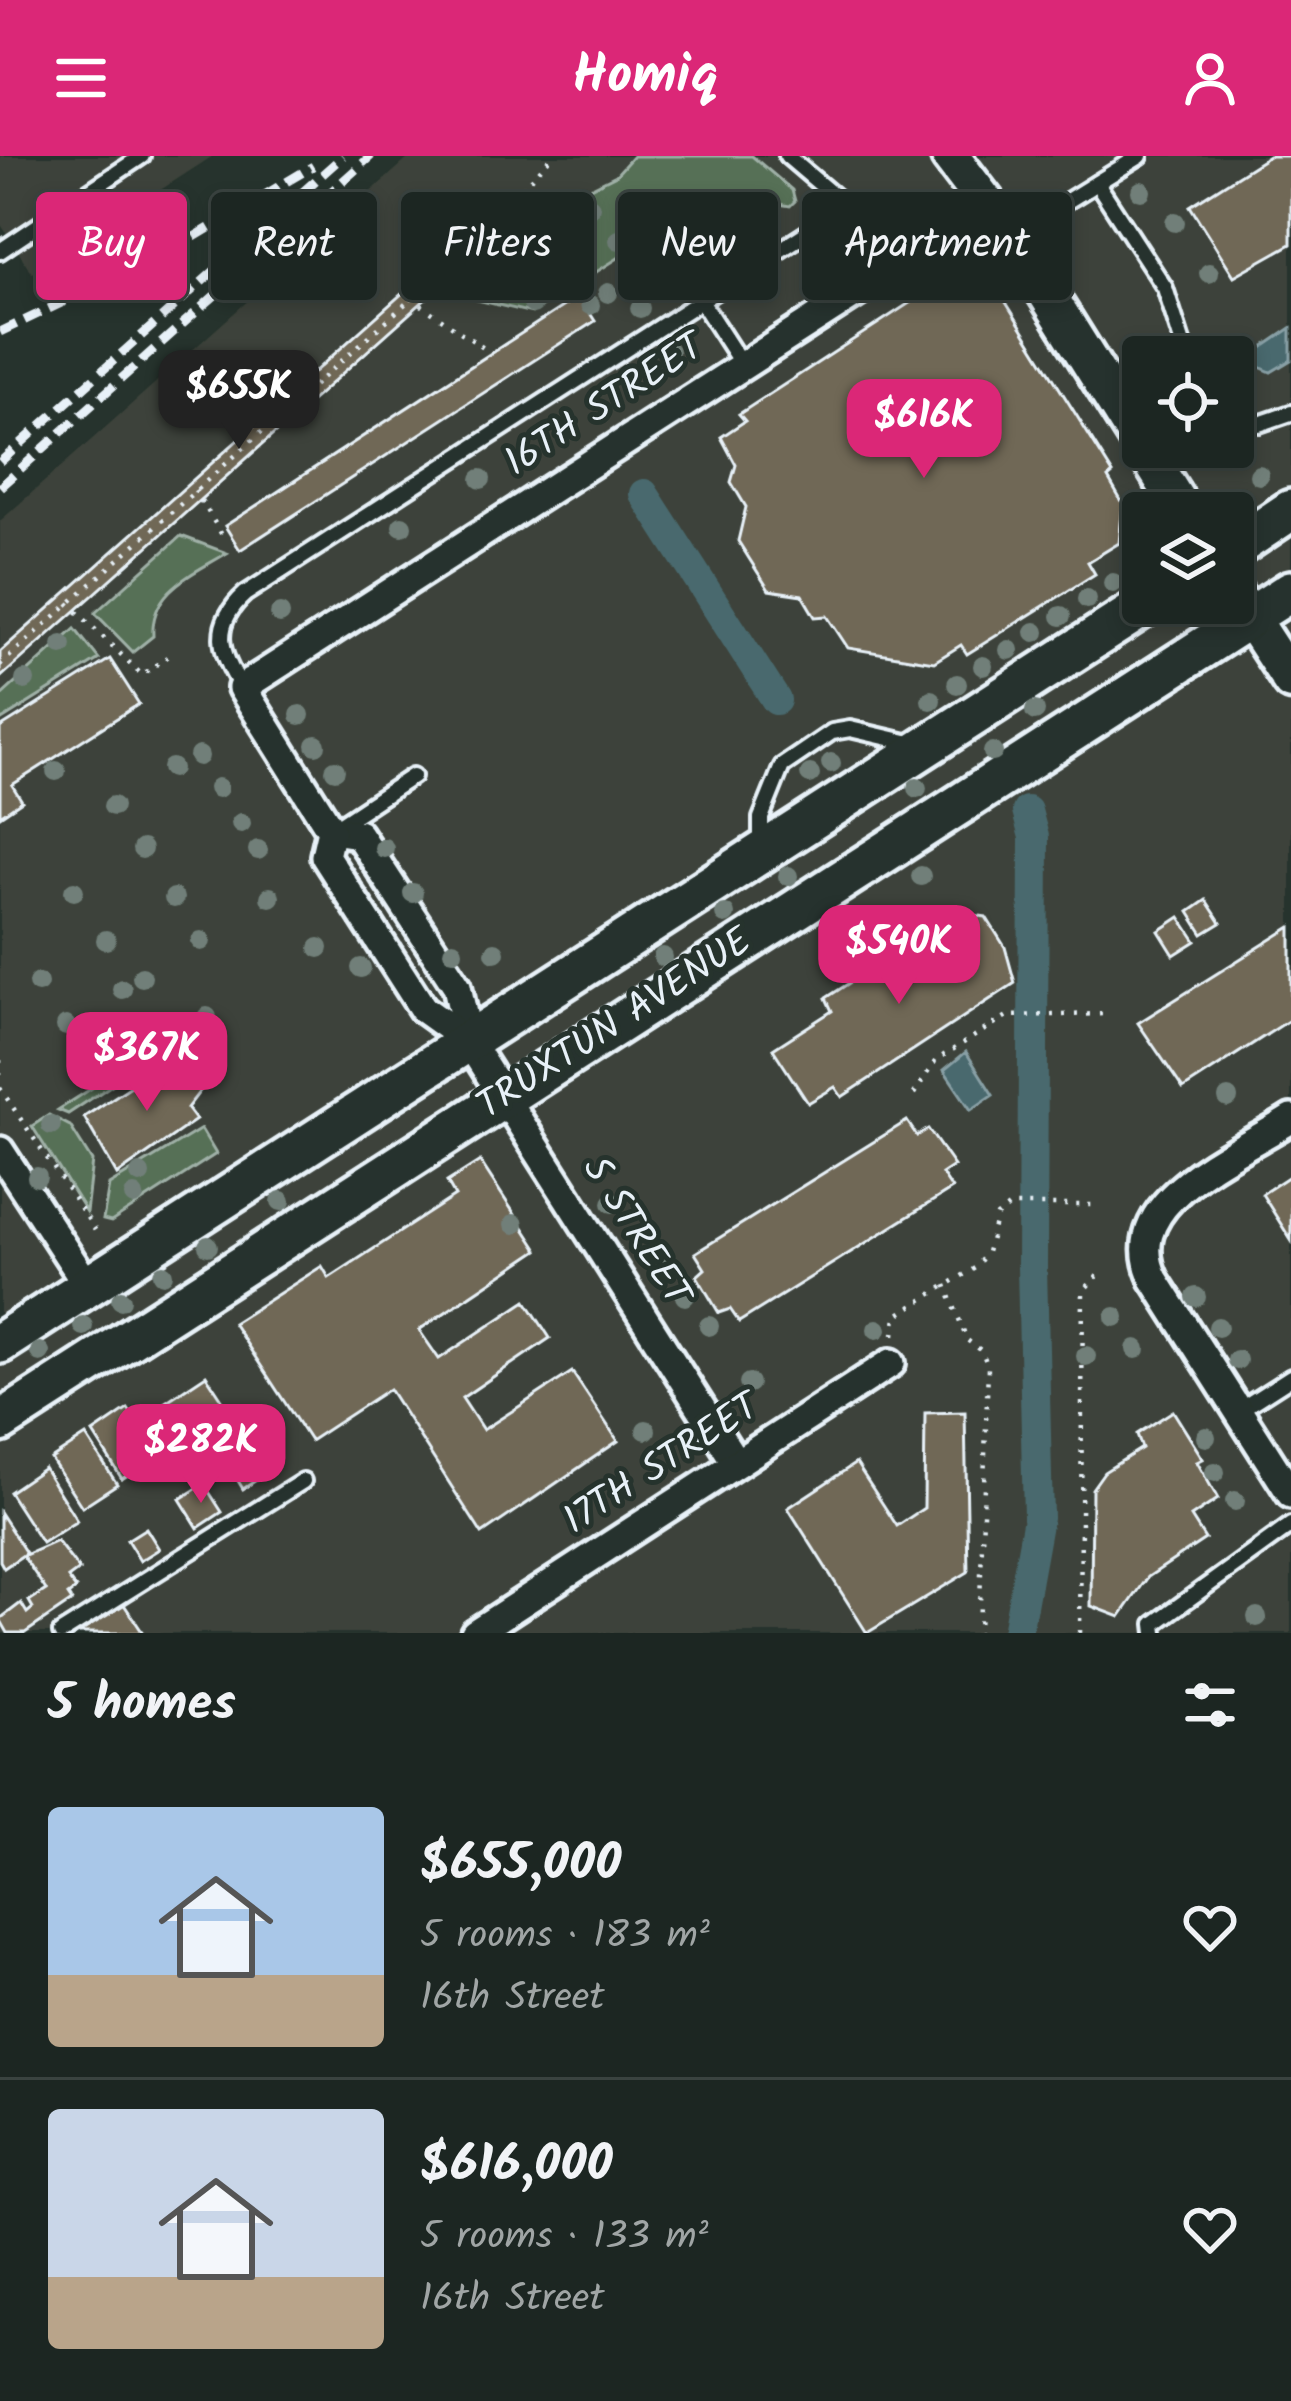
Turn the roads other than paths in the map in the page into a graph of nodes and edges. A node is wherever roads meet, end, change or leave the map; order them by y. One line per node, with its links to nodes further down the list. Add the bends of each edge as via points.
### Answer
1 (142, 156): 10 (lane)
2 (787, 156): 6 (lane, 16TH STREET)
3 (950, 156): 7 (street)
4 (1140, 156): 5 (lane)
5 (1097, 184): 8 (lane); 14 (lane, via 1165,288)
6 (829, 192)
7 (977, 192)
8 (1072, 199)
9 (802, 237): 13 (lane)
10 (0, 251)
11 (844, 300): 15 (street, 16TH STREET)
12 (1051, 300): 18 (street)
13 (701, 301): 15 (lane); 27 (lane, via 245,594 227,610 220,633 222,656)
14 (1180, 336)
15 (741, 363): 27 (street, 16TH STREET)
16 (1291, 413): 17 (lane)
17 (1254, 423)
18 (1171, 492)
19 (1291, 510): 20 (main road)
20 (1254, 535)
21 (1291, 591): 22 (main road, TRUXTUN AVENUE)
22 (1254, 601)
23 (1122, 620): 28 (main road, TRUXTUN AVENUE)
24 (1212, 624): 33 (main road, TRUXTUN AVENUE)
25 (1254, 624): 26 (street)
26 (1291, 681)
27 (242, 688): 30 (street, S STREET)
28 (924, 746): 31 (main road, TRUXTUN AVENUE); 31 (lane, via 832,732 782,766 761,818)
29 (413, 776): 30 (lane)
30 (332, 830): 32 (street, S STREET, via 358,834 457,986); 32 (street, S STREET, via 325,856 423,1009)
31 (760, 853): 32 (main road, TRUXTUN AVENUE)
32 (469, 1042): 33 (street, S STREET); 36 (main road, TRUXTUN AVENUE)
33 (504, 1096): 41 (main road, TRUXTUN AVENUE); 42 (street, S STREET)
34 (1291, 1119): 40 (street, via 1163,1202 1145,1232 1154,1279)
35 (0, 1151): 36 (street)
36 (88, 1286): 37 (main road, TRUXTUN AVENUE)
37 (0, 1343)
38 (891, 1364): 42 (street, 17TH STREET)
39 (1291, 1377): 40 (lane)
40 (1238, 1411): 44 (street)
41 (0, 1421)
42 (736, 1463): 47 (street, 17TH STREET)
43 (303, 1481): 46 (lane)
44 (1291, 1494)
45 (1291, 1525): 48 (lane, via 1154,1624)
46 (62, 1633)
47 (476, 1633)
48 (1155, 1633)

